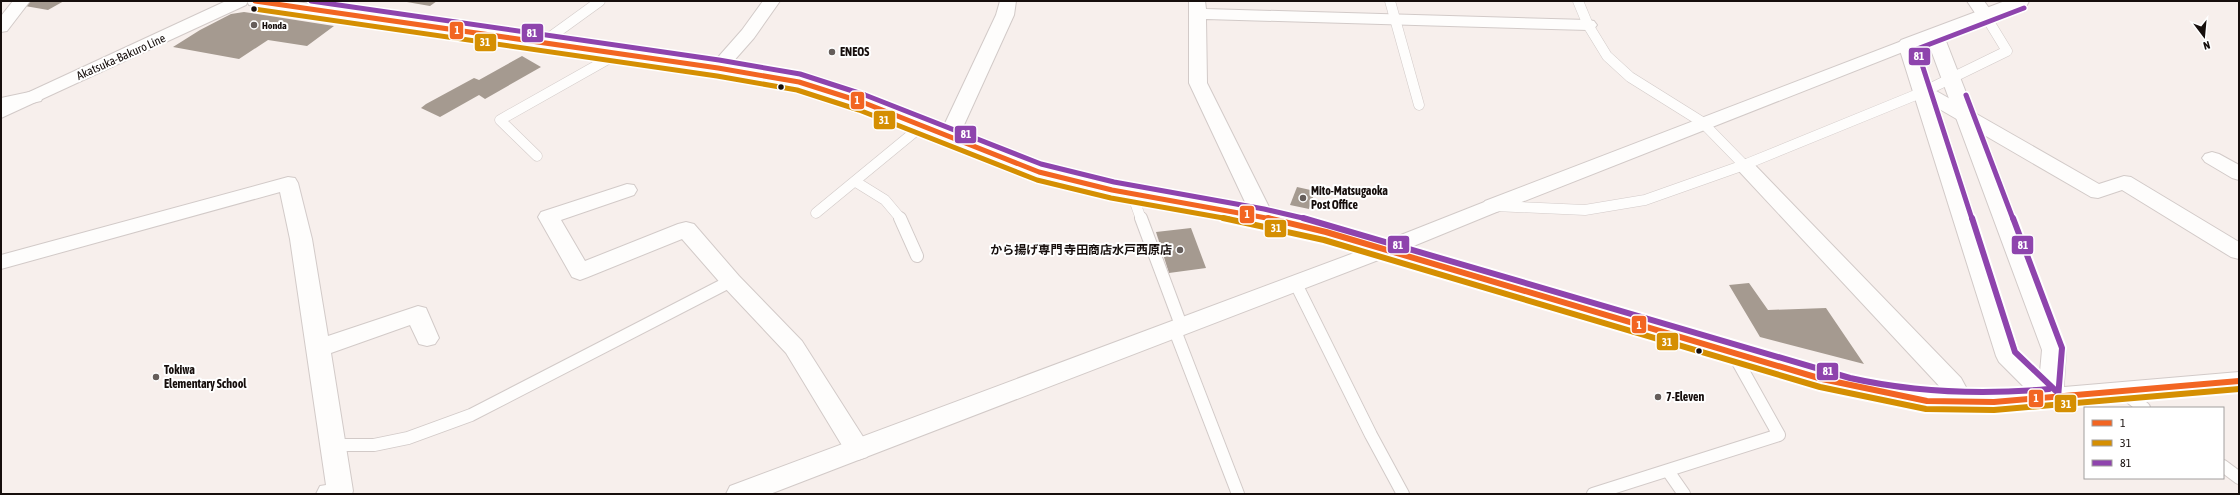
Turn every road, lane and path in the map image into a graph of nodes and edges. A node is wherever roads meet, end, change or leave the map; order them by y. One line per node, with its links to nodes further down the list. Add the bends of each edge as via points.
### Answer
1 (22, 1): 13 (main road)
2 (240, 1): 22 (main road, Akatsuka-Bakuro Line)
3 (255, 1): 16 (main road)
4 (600, 1): 16 (lane)
5 (772, 1): 19 (main road, via 748,34)
6 (1008, 1): 29 (main road, via 1005,15)
7 (1390, 1): 12 (lane)
8 (1578, 1): 14 (lane)
9 (2021, 1): 11 (main road)
10 (1197, 7): 12 (main road); 39 (main road, via 1198,83)
11 (1980, 8): 15 (main road); 20 (lane, via 2007,52)
12 (1396, 21): 14 (main road); 24 (lane)
13 (2, 24)
14 (1588, 25): 27 (lane, via 1607,56 1630,77)
15 (1934, 34): 17 (main road); 20 (main road)
16 (542, 43): 18 (main road)
17 (1907, 44): 21 (main road); 27 (main road)
18 (617, 54): 19 (main road); 30 (lane, via 500,120)
19 (718, 68): 28 (main road, via 820,87)
20 (1952, 78): 21 (lane); 26 (main road)
21 (1924, 92): 26 (main road); 32 (lane); 52 (main road, via 2008,356)
22 (34, 97): 23 (main road); 25 (main road, Akatsuka-Bakuro Line)
23 (1, 104)
24 (1419, 105)
25 (1, 112)
26 (1966, 115): 41 (main road, via 2098,192 2124,182); 52 (main road, via 2054,350)
27 (1702, 122): 32 (lane); 37 (main road)
28 (923, 125): 29 (main road); 34 (lane)
29 (949, 136): 36 (main road, via 1039,172)
30 (537, 156)
31 (2212, 158): 33 (main road)
32 (1744, 164): 37 (lane, via 1645,200 1584,210); 53 (main road, via 1952,384)
33 (2239, 174)
34 (856, 182): 38 (lane); 42 (lane, via 885,200 899,215)
35 (627, 190): 44 (main road, via 549,217 580,272 686,229)
36 (1132, 194): 39 (main road); 46 (lane)
37 (1492, 206): 40 (main road)
38 (816, 213)
39 (1263, 217): 40 (main road)
40 (1386, 249): 45 (main road); 49 (main road)
41 (2239, 252)
42 (917, 256)
43 (1, 262): 48 (main road, via 288,183 301,239)
44 (731, 281): 55 (lane, via 471,415 408,438 374,445); 56 (main road, via 794,347)
45 (1295, 282): 46 (main road); 63 (lane, via 1364,422)
46 (1178, 326): 56 (main road); 62 (lane)
47 (427, 338): 48 (main road, via 418,314)
48 (317, 349): 55 (main road)
49 (1733, 353): 53 (main road, via 1878,393 1927,401); 58 (lane, via 1779,434)
50 (2239, 381): 51 (main road)
51 (2122, 391): 52 (main road); 54 (lane)
52 (2050, 397): 53 (main road)
53 (1961, 402)
54 (2143, 407)
55 (332, 445): 60 (main road)
56 (858, 450): 61 (main road)
57 (2224, 467): 59 (lane)
58 (1668, 470): 64 (lane); 65 (lane)
59 (2239, 478)
60 (336, 493)
61 (740, 494)
62 (1238, 494)
63 (1403, 494)
64 (1593, 494)
65 (1684, 494)

